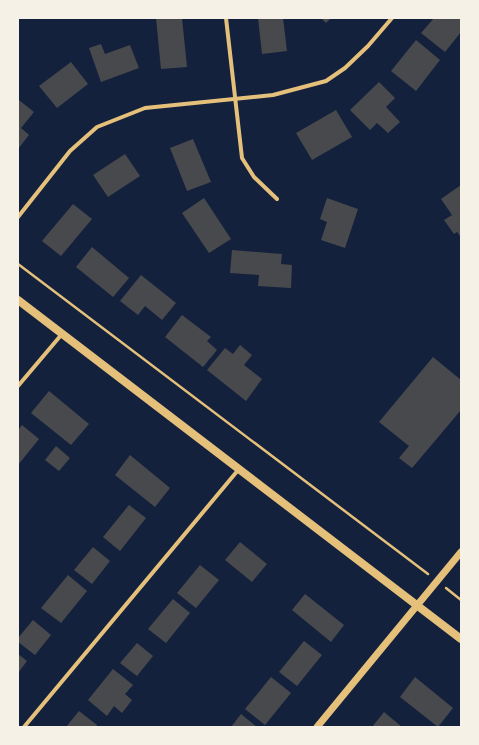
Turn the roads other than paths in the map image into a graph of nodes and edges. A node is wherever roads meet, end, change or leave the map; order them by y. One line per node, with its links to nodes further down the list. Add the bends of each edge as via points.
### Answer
1 (226, 18): 3 (street)
2 (392, 18): 3 (street, via 345,68 326,81 273,95)
3 (235, 99): 4 (street, via 242,158 254,177); 5 (street, via 145,108 97,127 70,151)
4 (277, 199)
5 (18, 216)
6 (18, 300): 7 (main road)
7 (62, 334): 8 (street); 9 (main road)
8 (18, 386)
9 (239, 469): 11 (main road); 13 (street)
10 (461, 552): 11 (street)
11 (417, 606): 12 (main road); 14 (street)
12 (461, 639)
13 (24, 727)
14 (317, 727)

